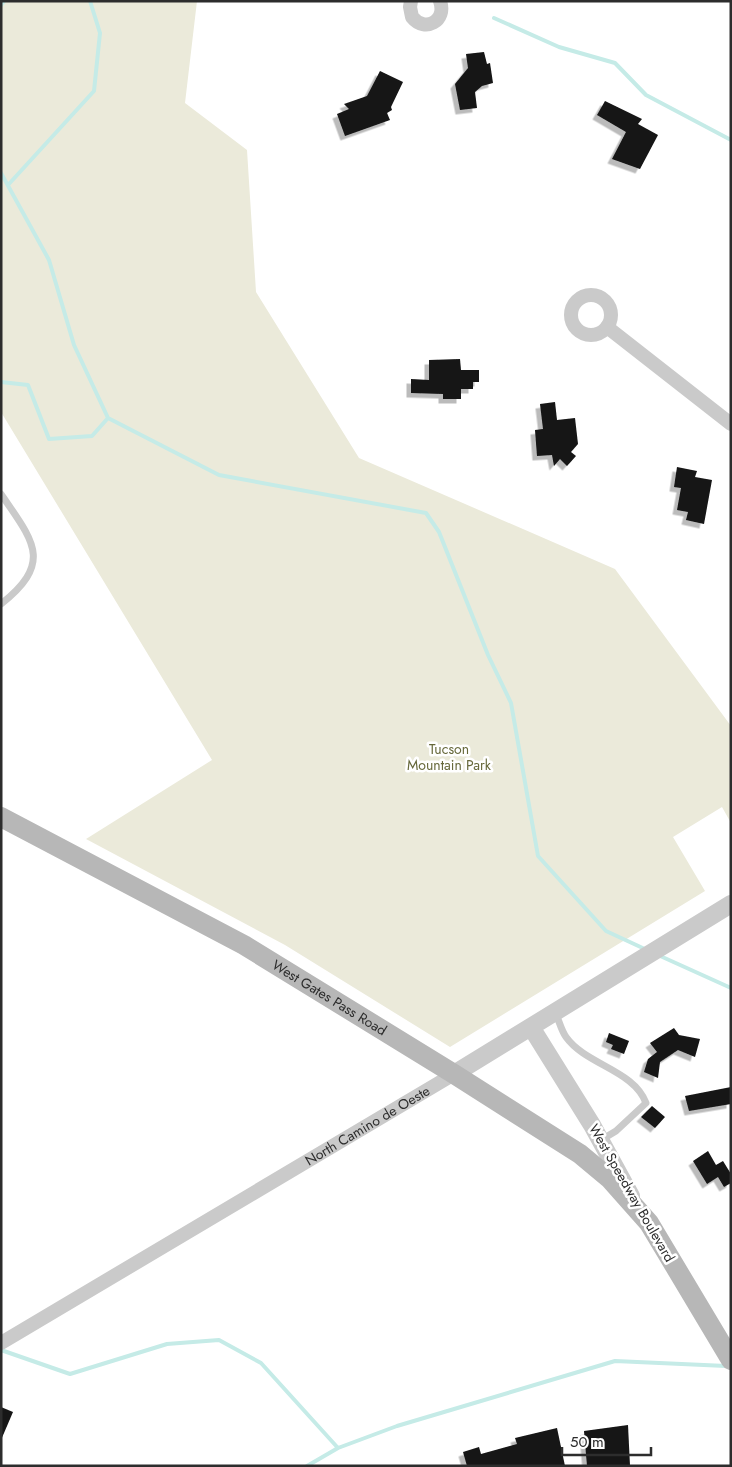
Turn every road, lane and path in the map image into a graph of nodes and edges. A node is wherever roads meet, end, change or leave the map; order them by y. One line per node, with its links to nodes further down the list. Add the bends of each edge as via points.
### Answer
1 (411, 1): 2 (street, via 412,17 425,25 439,18)
2 (442, 2)
3 (607, 327): 4 (street)
4 (731, 424)
5 (1, 494): 6 (lane, via 27,534 34,554 26,581)
6 (1, 604)
7 (1, 817): 11 (main road, West Gates Pass Road, via 244,945)
8 (731, 904): 9 (street, North Camino de Oeste)
9 (555, 1012): 10 (street, North Camino de Oeste); 12 (lane, via 566,1037 642,1092 646,1103 616,1131)
10 (531, 1026): 11 (street, North Camino de Oeste); 12 (street, West Speedway Boulevard)
11 (454, 1074): 13 (main road, West Gates Pass Road, via 580,1154); 14 (street, North Camino de Oeste)
12 (601, 1140): 13 (street, West Speedway Boulevard)
13 (637, 1208): 15 (main road, West Speedway Boulevard)
14 (1, 1343)
15 (728, 1356)

